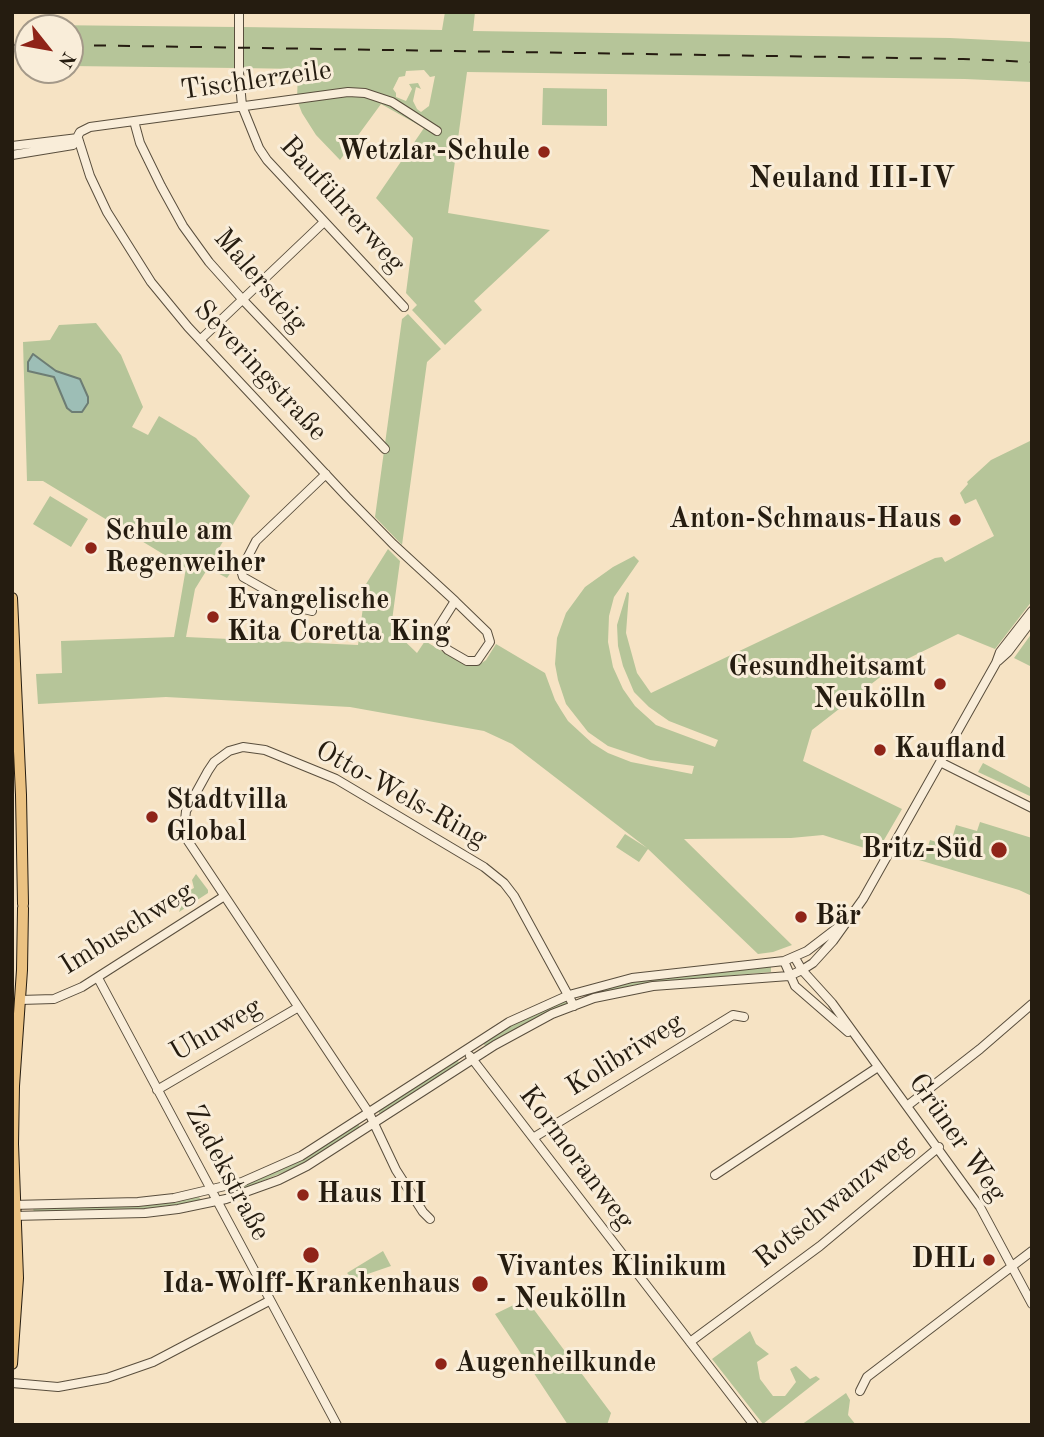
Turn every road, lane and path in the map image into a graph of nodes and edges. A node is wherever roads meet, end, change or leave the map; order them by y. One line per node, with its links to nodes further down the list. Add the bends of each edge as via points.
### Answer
1 (239, 12): 2 (street, Bauführerweg)
2 (242, 106): 3 (street, Tischlerzeile); 4 (street, Tischlerzeile, via 365,93 392,102); 8 (street, Bauführerweg, via 267,160)
3 (134, 121): 5 (street, Tischlerzeile, via 85,128); 9 (street, Malersteig, via 140,143 183,226)
4 (437, 131)
5 (78, 138): 6 (street, Tischlerzeile); 7 (street, Tischlerzeile, via 73,145); 11 (street, Severingstraße, via 90,176 130,251)
6 (12, 146)
7 (12, 156)
8 (324, 222): 9 (street); 10 (street, Bauführerweg)
9 (243, 300): 11 (street); 12 (street, Malersteig)
10 (404, 307)
11 (200, 340): 13 (street, Severingstraße)
12 (385, 449)
13 (326, 474): 15 (street, Severingstraße); 16 (street, via 256,541 240,570 296,607)
14 (12, 600): 30 (main road, via 23,906)
15 (454, 601): 15 (street, Severingstraße, via 489,635 489,644 476,662 461,657 437,638)
16 (312, 611)
17 (1032, 611): 19 (street)
18 (1032, 620): 19 (street)
19 (996, 663): 20 (street)
20 (940, 762): 21 (street); 23 (street)
21 (1032, 808)
22 (223, 897): 28 (street, Imbuschweg); 29 (street, Otto-Wels-Ring, via 188,841 184,818 214,762 229,751 251,747 336,779 491,872 514,896); 33 (street, Otto-Wels-Ring)
23 (850, 918): 24 (street); 26 (street)
24 (795, 958): 25 (street); 26 (street, Grüner Weg)
25 (784, 961): 27 (street); 29 (street, via 632,978)
26 (802, 970): 27 (street); 35 (street, Grüner Weg)
27 (789, 976): 32 (street, via 653,986); 35 (street, Grüner Weg)
28 (97, 978): 30 (street, Imbuschweg, via 54,999); 39 (street, Zadekstraße)
29 (569, 995): 32 (street, Otto-Wels-Ring); 36 (street, via 509,1022)
30 (16, 1000): 48 (main road)
31 (1032, 1004): 40 (street)
32 (574, 1006): 37 (street, via 526,1027)
33 (298, 1008): 39 (street, Uhuweg); 41 (street, Otto-Wels-Ring)
34 (744, 1017): 43 (street, Kolibriweg, via 733,1015)
35 (858, 1041): 38 (street, Grüner Weg)
36 (466, 1051): 37 (street, Kormoranweg); 41 (street)
37 (473, 1059): 42 (street); 43 (street, Kormoranweg)
38 (878, 1067): 40 (street, Grüner Weg); 45 (street)
39 (157, 1090): 46 (street, Zadekstraße)
40 (907, 1106): 44 (street, Grüner Weg)
41 (369, 1113): 42 (street, Otto-Wels-Ring); 46 (street, via 273,1170)
42 (373, 1125): 47 (street, via 279,1180); 50 (street, Otto-Wels-Ring)
43 (533, 1138): 55 (street, Kormoranweg)
44 (939, 1147): 52 (street, Grüner Weg, via 980,1207); 55 (street, Rotschwanzweg, via 820,1246)
45 (715, 1175)
46 (210, 1191): 47 (street, Zadekstraße); 48 (street, via 138,1202)
47 (216, 1202): 49 (street, via 145,1213); 53 (street, Zadekstraße)
48 (14, 1204): 49 (main road)
49 (14, 1216): 56 (main road, via 18,1278)
50 (430, 1219)
51 (1032, 1251): 52 (street)
52 (1012, 1267): 54 (street, Grüner Weg); 58 (street, via 867,1377)
53 (269, 1301): 57 (street, via 172,1353 107,1378 58,1387); 59 (street, Zadekstraße)
54 (1032, 1304)
55 (690, 1342): 60 (street, Kormoranweg)
56 (12, 1364)
57 (12, 1383)
58 (860, 1391)
59 (337, 1425)
60 (754, 1425)

